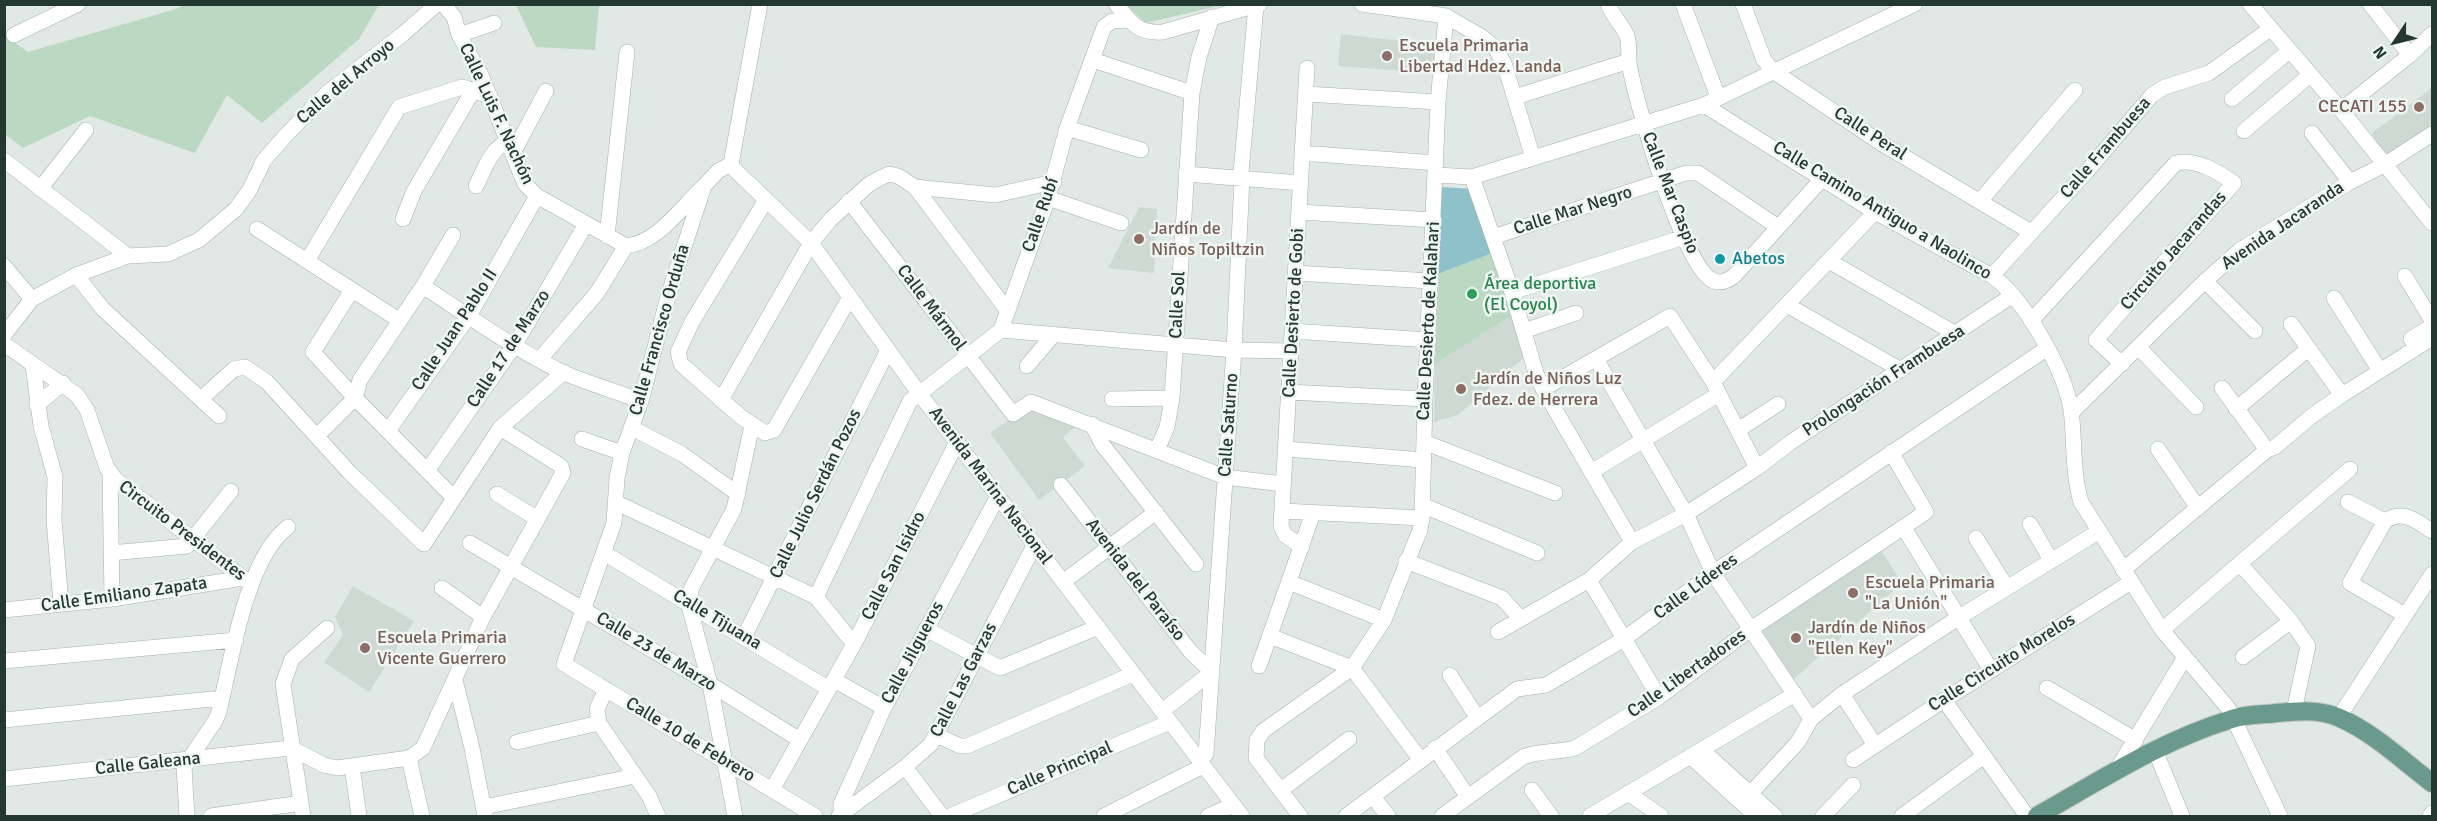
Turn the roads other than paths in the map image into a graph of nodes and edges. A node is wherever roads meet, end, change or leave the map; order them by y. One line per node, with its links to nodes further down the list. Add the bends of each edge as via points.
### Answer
1 (78, 4): 20 (street)
2 (437, 4): 89 (street, Calle del Arroyo, via 319,101 264,160 236,209 199,240 168,254)
3 (443, 4): 21 (street, Calle Luis F. Nachón, via 454,17)
4 (760, 4): 53 (street)
5 (1116, 4): 16 (street)
6 (1362, 4): 14 (street)
7 (1608, 4): 26 (street, Calle Mar Caspio, via 1626,33)
8 (1683, 4): 37 (street)
9 (1915, 4): 28 (street)
10 (2250, 4): 18 (street)
11 (2370, 4): 24 (street)
12 (1258, 5): 15 (street); 57 (street, Calle Saturno)
13 (1748, 6): 28 (street, Calle Peral, via 1764,60)
14 (1446, 16): 36 (street, via 1495,48); 39 (street, Calle Desierto de Kalahari)
15 (1212, 18): 16 (street, via 1152,33); 33 (street, Calle Sol, via 1198,57)
16 (1128, 20): 25 (street, Calle Rubí, via 1108,23)
17 (494, 23): 21 (street)
18 (2270, 29): 22 (street); 82 (street, Calle Frambuesa, via 2209,73 2152,95)
19 (2433, 34): 24 (street)
20 (14, 35)
21 (459, 35): 35 (street, Calle Luis F. Nachón)
22 (2289, 51): 29 (street); 38 (street)
23 (627, 52): 84 (street)
24 (2410, 55): 41 (street)
25 (1093, 60): 33 (street); 43 (street, Calle Rubí)
26 (1629, 61): 36 (street); 42 (street, Calle Mar Caspio)
27 (1307, 68): 34 (street, Calle Desierto de Gobi)
28 (1773, 71): 37 (street); 72 (street, Calle Peral, via 1881,143)
29 (2310, 75): 41 (street); 45 (street)
30 (474, 89): 35 (street); 76 (street, via 414,191); 90 (street, via 462,87 399,107)
31 (2075, 90): 72 (street)
32 (546, 91): 48 (street)
33 (1192, 93): 56 (street, Calle Sol)
34 (1306, 94): 39 (street); 50 (street, Calle Desierto de Gobi)
35 (490, 96): 48 (street, Calle Luis F. Nachón)
36 (1515, 97): 51 (street)
37 (1718, 97): 40 (street)
38 (2232, 99)
39 (1438, 102): 55 (street, Calle Desierto de Kalahari)
40 (1704, 105): 42 (street); 59 (street, Calle Camino Antiguo a Naolinco)
41 (2341, 110): 54 (street)
42 (1644, 124): 51 (street); 60 (street, Calle Mar Caspio)
43 (1067, 128): 49 (street); 61 (street, Calle Rubí)
44 (86, 130): 67 (street)
45 (2244, 131)
46 (2312, 134): 62 (street)
47 (2433, 134): 54 (street, Avenida Jacaranda)
48 (511, 148): 64 (street, via 495,149); 68 (street, Calle Luis F. Nachón, via 525,184)
49 (1141, 150)
50 (1302, 153): 55 (street); 63 (street, Calle Desierto de Gobi)
51 (1533, 158): 58 (street)
52 (4, 160): 67 (street)
53 (731, 164): 65 (street); 70 (street, Avenida Marina Nacional)
54 (2384, 165): 62 (street, Avenida Jacaranda); 75 (street)
55 (1436, 169): 58 (street); 77 (street, Calle Desierto de Kalahari)
56 (1186, 174): 57 (street); 125 (street, Calle Sol)
57 (1242, 176): 63 (street); 131 (street, Calle Saturno)
58 (1472, 177): 85 (street)
59 (1823, 178): 74 (street, Calle Camino Antiguo a Naolinco); 80 (street, Calle Mar Caspio)
60 (1664, 181): 80 (street, Calle Mar Negro, via 1698,173); 85 (street, Calle Mar Negro); 86 (street, Calle Mar Caspio)
61 (1054, 182): 66 (street, via 994,195); 69 (street, Calle Rubí)
62 (2350, 182): 97 (street, Avenida Jacaranda, via 2240,250)
63 (1301, 183): 73 (street, Calle Desierto de Gobi)
64 (476, 186)
65 (704, 186): 88 (street, via 650,238); 155 (street, Calle Francisco Orduña, via 669,293)
66 (915, 187): 71 (street, via 889,174); 107 (street)
67 (40, 189): 89 (street)
68 (537, 196): 79 (street, Calle Luis F. Nachón); 109 (street, Calle Juan Pablo II)
69 (1048, 198): 78 (street); 107 (street, Calle Rubí)
70 (766, 200): 87 (street, Avenida Marina Nacional); 154 (street, via 692,322 678,358)
71 (849, 201): 87 (street); 133 (street, Calle Mármol)
72 (1980, 201): 82 (street, Calle Peral)
73 (1299, 212): 77 (street); 93 (street, Calle Desierto de Gobi)
74 (1875, 212): 91 (street); 95 (street, Calle Camino Antiguo a Naolinco)
75 (2431, 218)
76 (403, 219)
77 (1434, 220): 98 (street, Calle Desierto de Kalahari)
78 (1121, 223)
79 (586, 224): 84 (street, Calle Luis F. Nachón); 126 (street, Calle 17 de Marzo)
80 (1778, 227): 86 (street, Calle Mar Caspio, via 1726,282 1710,279 1702,271)
81 (257, 229): 90 (street)
82 (2031, 232): 95 (street, Calle Frambuesa)
83 (453, 235): 99 (street)
84 (608, 236): 88 (street, Calle Luis F. Nachón)
85 (1493, 237): 101 (street)
86 (1684, 237): 101 (street)
87 (811, 243): 103 (street, Avenida Marina Nacional); 154 (street)
88 (626, 246): 135 (street, via 597,292)
89 (128, 256): 94 (street, Calle del Arroyo)
90 (307, 261): 100 (street)
91 (1830, 261): 106 (street); 120 (street)
92 (4, 266): 105 (street)
93 (1295, 273): 98 (street); 116 (street, Calle Desierto de Gobi)
94 (76, 276): 105 (street, Calle del Arroyo); 151 (street, via 103,309)
95 (1992, 276): 102 (street, Calle Camino Antiguo a Naolinco)
96 (2405, 276): 112 (street)
97 (2205, 280): 118 (street); 127 (street, Avenida Jacaranda)
98 (1431, 281): 123 (street, Calle Desierto de Kalahari)
99 (423, 286): 109 (street); 110 (street)
100 (352, 290): 110 (street); 149 (street, via 313,352)
101 (1512, 292): 117 (street)
102 (2013, 295): 111 (street, Calle Camino Antiguo a Naolinco); 120 (street, Prolongación Frambuesa)
103 (850, 297): 130 (street, Avenida Marina Nacional); 163 (street, via 774,430 765,433)
104 (2334, 298): 139 (street)
105 (32, 299): 121 (street, Calle del Arroyo)
106 (1787, 305): 140 (street); 144 (street)
107 (1007, 310): 115 (street, Calle Rubí)
108 (1576, 314): 117 (street)
109 (469, 316): 126 (street); 167 (street, Calle Juan Pablo II)
110 (399, 320): 149 (street, via 360,380)
111 (2031, 321): 128 (street, Calle Camino Antiguo a Naolinco); 136 (street, Circuito Jacarandas, via 2175,163 2183,161 2216,171 2234,183 2096,340)
112 (2433, 321)
113 (2291, 324): 129 (street)
114 (2433, 326): 139 (street)
115 (1001, 330): 119 (street); 133 (street)
116 (1292, 331): 123 (street); 132 (street, Calle Desierto de Gobi)
117 (1524, 331): 143 (street)
118 (2254, 331)
119 (1054, 334): 125 (street); 138 (street)
120 (1956, 334): 140 (street, Prolongación Frambuesa)
121 (4, 335)
122 (2433, 338): 139 (street)
123 (1429, 340): 153 (street, Calle Desierto de Kalahari)
124 (4, 344): 137 (street, Circuito Presidentes)
125 (1176, 344): 131 (street); 150 (street, Calle Sol)
126 (514, 346): 135 (street); 182 (street, Calle 17 de Marzo)
127 (2139, 347): 136 (street, Avenida Jacaranda); 158 (street)
128 (2046, 349): 160 (street, Calle Camino Antiguo a Naolinco, via 2063,380); 177 (street, Calle Líderes)
129 (2308, 349): 146 (street); 159 (street)
130 (888, 350): 148 (street, Avenida Marina Nacional); 228 (street, Calle Julio Serdán Pozos)
131 (1234, 350): 132 (street); 185 (street, Calle Saturno)
132 (1291, 351): 147 (street, Calle Desierto de Gobi)
133 (967, 355): 148 (street); 162 (street, Calle Mármol, via 1013,414 1030,402)
134 (1596, 359): 143 (street); 144 (street, via 1670,316); 170 (street)
135 (539, 360): 141 (street)
136 (2122, 364): 160 (street, Avenida Jacaranda)
137 (33, 365): 142 (street, Circuito Presidentes); 157 (street)
138 (1027, 366)
139 (2377, 366): 146 (street, Calle Circuito Morelos)
140 (1901, 370): 180 (street, Prolongación Frambuesa)
141 (564, 372): 155 (street); 164 (street)
142 (63, 384): 157 (street); 184 (street, Circuito Presidentes, via 87,410)
143 (1543, 388): 183 (street)
144 (1716, 388): 166 (street); 170 (street)
145 (2222, 388): 159 (street)
146 (2339, 391): 176 (street, Calle Circuito Morelos)
147 (1289, 392): 153 (street); 173 (street, Calle Desierto de Gobi)
148 (919, 393): 171 (street, Avenida Marina Nacional); 235 (street, via 910,401)
149 (355, 398): 167 (street); 168 (street)
150 (1172, 398): 152 (street); 175 (street, Calle Sol, via 1167,427)
151 (201, 399): 161 (street); 168 (street, via 234,369 245,367 267,382)
152 (1112, 399)
153 (1425, 399): 172 (street, Calle Desierto de Kalahari)
154 (721, 400): 163 (street)
155 (641, 401): 165 (street, Calle Francisco Orduña)
156 (1778, 404): 166 (street)
157 (37, 405): 238 (street, via 55,477 54,520)
158 (2196, 407)
159 (2236, 409): 176 (street)
160 (2071, 413): 208 (street, Calle Camino Antiguo a Naolinco, via 2076,485)
161 (219, 416)
162 (1092, 424): 175 (street); 199 (street, via 1102,444)
163 (752, 425): 191 (street)
164 (500, 428): 193 (street); 202 (street, via 563,469)
165 (632, 428): 178 (street, Calle Francisco Orduña); 191 (street, via 682,454)
166 (1738, 430): 180 (street)
167 (388, 431): 182 (street)
168 (317, 436): 193 (street, via 424,544)
169 (582, 439): 178 (street)
170 (1645, 440): 183 (street); 201 (street)
171 (957, 442): 192 (street, Avenida Marina Nacional); 257 (street, Calle San Isidro)
172 (1424, 442): 179 (street, Calle Desierto de Kalahari); 189 (street)
173 (1287, 449): 179 (street); 186 (street, Calle Desierto de Gobi)
174 (2158, 449): 196 (street)
175 (1157, 450): 185 (street)
176 (2267, 450): 196 (street, Calle Circuito Morelos)
177 (1891, 452): 206 (street, Calle Libertadores, via 1926,512); 225 (street, Calle Líderes)
178 (622, 453): 195 (street, Calle Francisco Orduña)
179 (1423, 460): 198 (street, Calle Desierto de Kalahari)
180 (1757, 468): 201 (street, Prolongación Frambuesa)
181 (2350, 469): 223 (street)
182 (427, 471): 193 (street)
183 (1591, 472): 211 (street)
184 (110, 474): 210 (street, Circuito Presidentes); 217 (street)
185 (1225, 477): 186 (street); 266 (street, Calle Saturno)
186 (1283, 484): 197 (street, Calle Desierto de Gobi)
187 (1061, 485): 214 (street, Avenida del Paraíso)
188 (231, 491): 210 (street)
189 (1555, 492)
190 (498, 494): 202 (street)
191 (738, 494): 216 (street)
192 (998, 496): 213 (street, Avenida Marina Nacional); 249 (street, Calle Jilgueros)
193 (454, 498)
194 (2348, 502): 203 (street)
195 (617, 503): 216 (street); 218 (street, Calle Francisco Orduña)
196 (2198, 508): 227 (street, Calle Circuito Morelos)
197 (1282, 512): 200 (street); 215 (street, Calle Desierto de Gobi, via 1285,535)
198 (1422, 512): 200 (street); 219 (street); 221 (street, Calle Desierto de Kalahari, via 1420,530)
199 (1156, 513): 214 (street); 222 (street)
200 (1313, 513): 215 (street)
201 (1686, 514): 211 (street, Prolongación Frambuesa); 225 (street)
202 (536, 518): 224 (street)
203 (2385, 521): 207 (street, via 2404,514); 241 (street, via 2350,584)
204 (2030, 524): 220 (street)
205 (288, 527): 230 (street)
206 (1904, 528): 243 (street); 250 (street, Calle Libertadores)
207 (2433, 531)
208 (2098, 532): 220 (street); 227 (street, Calle Camino Antiguo a Naolinco)
209 (1976, 538): 234 (street)
210 (193, 541): 217 (street, via 181,548); 230 (street, Circuito Presidentes)
211 (1632, 542): 229 (street, Prolongación Frambuesa)
212 (470, 543): 224 (street, Calle 23 de Marzo)
213 (1035, 544): 231 (street, Avenida Marina Nacional); 258 (street, Calle Las Garzas)
214 (1110, 547): 231 (street); 266 (street, Avenida del Paraíso, via 1190,651)
215 (1302, 547): 232 (street)
216 (712, 550): 228 (street); 237 (street)
217 (111, 553): 236 (street)
218 (604, 553): 237 (street, Calle Tijuana); 240 (street, Calle Francisco Orduña)
219 (1537, 553)
220 (2051, 560): 234 (street)
221 (1406, 561): 244 (street, via 1503,598); 245 (street, Calle Desierto de Kalahari)
222 (1196, 564)
223 (2240, 564): 246 (street); 251 (street)
224 (510, 567): 240 (street, Calle 23 de Marzo); 242 (street)
225 (1713, 573): 250 (street); 255 (street, Calle Líderes)
226 (2433, 574): 241 (street)
227 (2127, 576): 251 (street, Calle Camino Antiguo a Naolinco); 265 (street, Calle Circuito Morelos)
228 (775, 578): 235 (street); 254 (street, Calle Julio Serdán Pozos)
229 (1589, 580): 244 (street, Prolongación Frambuesa); 255 (street)
230 (247, 581): 236 (street, Calle Emiliano Zapata); 256 (street)
231 (1063, 582): 247 (street, Avenida Marina Nacional)
232 (1289, 582): 245 (street); 253 (street)
233 (442, 588): 242 (street)
234 (2007, 588): 243 (street)
235 (816, 597): 257 (street)
236 (112, 599): 238 (street, Calle Emiliano Zapata)
237 (688, 602): 254 (street, Calle Tijuana); 270 (street)
238 (61, 604): 239 (street, Calle Emiliano Zapata)
239 (4, 610)
240 (583, 610): 262 (street, Calle Francisco Orduña); 270 (street, Calle 23 de Marzo)
241 (2405, 615): 283 (street)
242 (483, 617): 269 (street)
243 (1958, 618): 265 (street); 275 (street)
244 (1521, 619): 252 (street, Prolongación Frambuesa)
245 (1384, 620): 264 (street, Calle Desierto de Kalahari)
246 (2291, 621): 259 (street); 280 (street, via 2309,651)
247 (1098, 627): 258 (street, via 1000,668); 267 (street, Avenida Marina Nacional)
248 (327, 628): 294 (street, via 299,650 285,671 283,698)
249 (926, 629): 258 (street); 279 (street, Calle Jilgueros)
250 (1751, 629): 274 (street); 276 (street, Calle Libertadores)
251 (2162, 630): 260 (street, Calle Camino Antiguo a Naolinco)
252 (1498, 632)
253 (1270, 636): 263 (street); 264 (street)
254 (744, 637): 271 (street, Calle Tijuana)
255 (1624, 639): 276 (street); 282 (street, Calle Líderes, via 1546,685 1516,689)
256 (236, 640): 261 (street); 277 (street)
257 (854, 644): 271 (street, Calle San Isidro)
258 (976, 656): 288 (street, Calle Las Garzas)
259 (2243, 657)
260 (2184, 659): 284 (street, Calle Camino Antiguo a Naolinco); 291 (street)
261 (4, 661)
262 (564, 664): 273 (street, Calle 10 de Febrero)
263 (1259, 666)
264 (1352, 668): 300 (street); 313 (street, via 1259,735 1256,758)
265 (1991, 670): 278 (street, Calle Circuito Morelos)
266 (1212, 672): 281 (street, Calle Principal); 302 (street, Calle Saturno)
267 (1133, 674): 281 (street, Avenida Marina Nacional); 288 (street, via 984,740 960,746)
268 (1450, 675): 282 (street)
269 (455, 680): 299 (street, via 423,748); 321 (street)
270 (710, 684): 290 (street, Calle 23 de Marzo); 304 (street)
271 (831, 685): 279 (street, Calle Tijuana); 290 (street, Calle San Isidro)
272 (2047, 688): 291 (street)
273 (606, 689): 287 (street, via 597,709); 304 (street, Calle 10 de Febrero)
274 (1795, 694): 285 (street); 297 (street)
275 (1842, 694): 285 (street); 293 (street)
276 (1659, 697): 317 (street, Calle Libertadores, via 1575,748 1523,757)
277 (222, 698): 286 (street); 301 (street, via 215,721)
278 (1944, 700): 293 (street, Calle Circuito Morelos); 298 (street)
279 (884, 708): 329 (street, Calle Jilgueros, via 840,804)
280 (2294, 711): 283 (main road); 284 (main road)
281 (1166, 717): 302 (street, Avenida Marina Nacional); 331 (street, Calle Principal)
282 (1477, 717): 295 (street, Calle Líderes)
283 (2339, 717): 310 (main road)
284 (2234, 718): 296 (main road); 348 (street, Calle Camino Antiguo a Naolinco)
285 (1810, 719): 318 (street, via 1798,742)
286 (4, 720)
287 (599, 723): 292 (street); 308 (street)
288 (936, 735): 306 (street, Calle Las Garzas, via 926,751)
289 (1349, 739): 313 (street)
290 (800, 740): 312 (street, Calle San Isidro)
291 (2136, 740): 307 (street)
292 (517, 742)
293 (1875, 745): 303 (street, Calle Circuito Morelos)
294 (291, 748): 301 (street, Calle Galeana); 305 (street, via 330,767); 319 (street)
295 (1435, 748): 300 (street, Calle Líderes); 317 (street)
296 (2156, 750): 307 (main road); 347 (street)
297 (1696, 753): 315 (street); 318 (street)
298 (1984, 756): 344 (street); 345 (street)
299 (409, 758): 305 (street); 325 (street)
300 (1420, 759): 316 (street, Calle Líderes)
301 (188, 760): 309 (street, Calle Galeana); 322 (street, via 183,774)
302 (1204, 760): 320 (street, Avenida Marina Nacional); 332 (street, via 1191,774)
303 (1853, 760)
304 (725, 762): 312 (street, Calle 10 de Febrero); 327 (street)
305 (352, 766): 324 (street)
306 (905, 767): 329 (street, Calle Las Garzas); 330 (street)
307 (2116, 771): 346 (main road)
308 (635, 776): 321 (street); 326 (street)
309 (4, 779)
310 (2433, 783)
311 (1853, 785): 343 (street)
312 (772, 790): 328 (street, Calle 10 de Febrero)
313 (1281, 790): 334 (street)
314 (1532, 790): 338 (street)
315 (1628, 793): 339 (street); 340 (street)
316 (1373, 796): 335 (street, Calle Líderes); 336 (street)
317 (1468, 797): 337 (street, Calle Libertadores)
318 (1743, 806): 341 (street); 342 (street)
319 (302, 810): 323 (street)
320 (1238, 810): 333 (street)
321 (484, 812)
322 (187, 816)
323 (211, 816)
324 (359, 816)
325 (422, 816)
326 (658, 816)
327 (732, 816)
328 (815, 816)
329 (840, 816)
330 (942, 816)
331 (950, 816)
332 (1104, 816)
333 (1208, 816)
334 (1300, 816)
335 (1346, 816)
336 (1388, 816)
337 (1442, 816)
338 (1551, 816)
339 (1590, 816)
340 (1660, 816)
341 (1756, 816)
342 (1775, 816)
343 (1823, 816)
344 (1902, 816)
345 (2027, 816)
346 (2037, 816)
347 (2182, 816)
348 (2280, 816)

